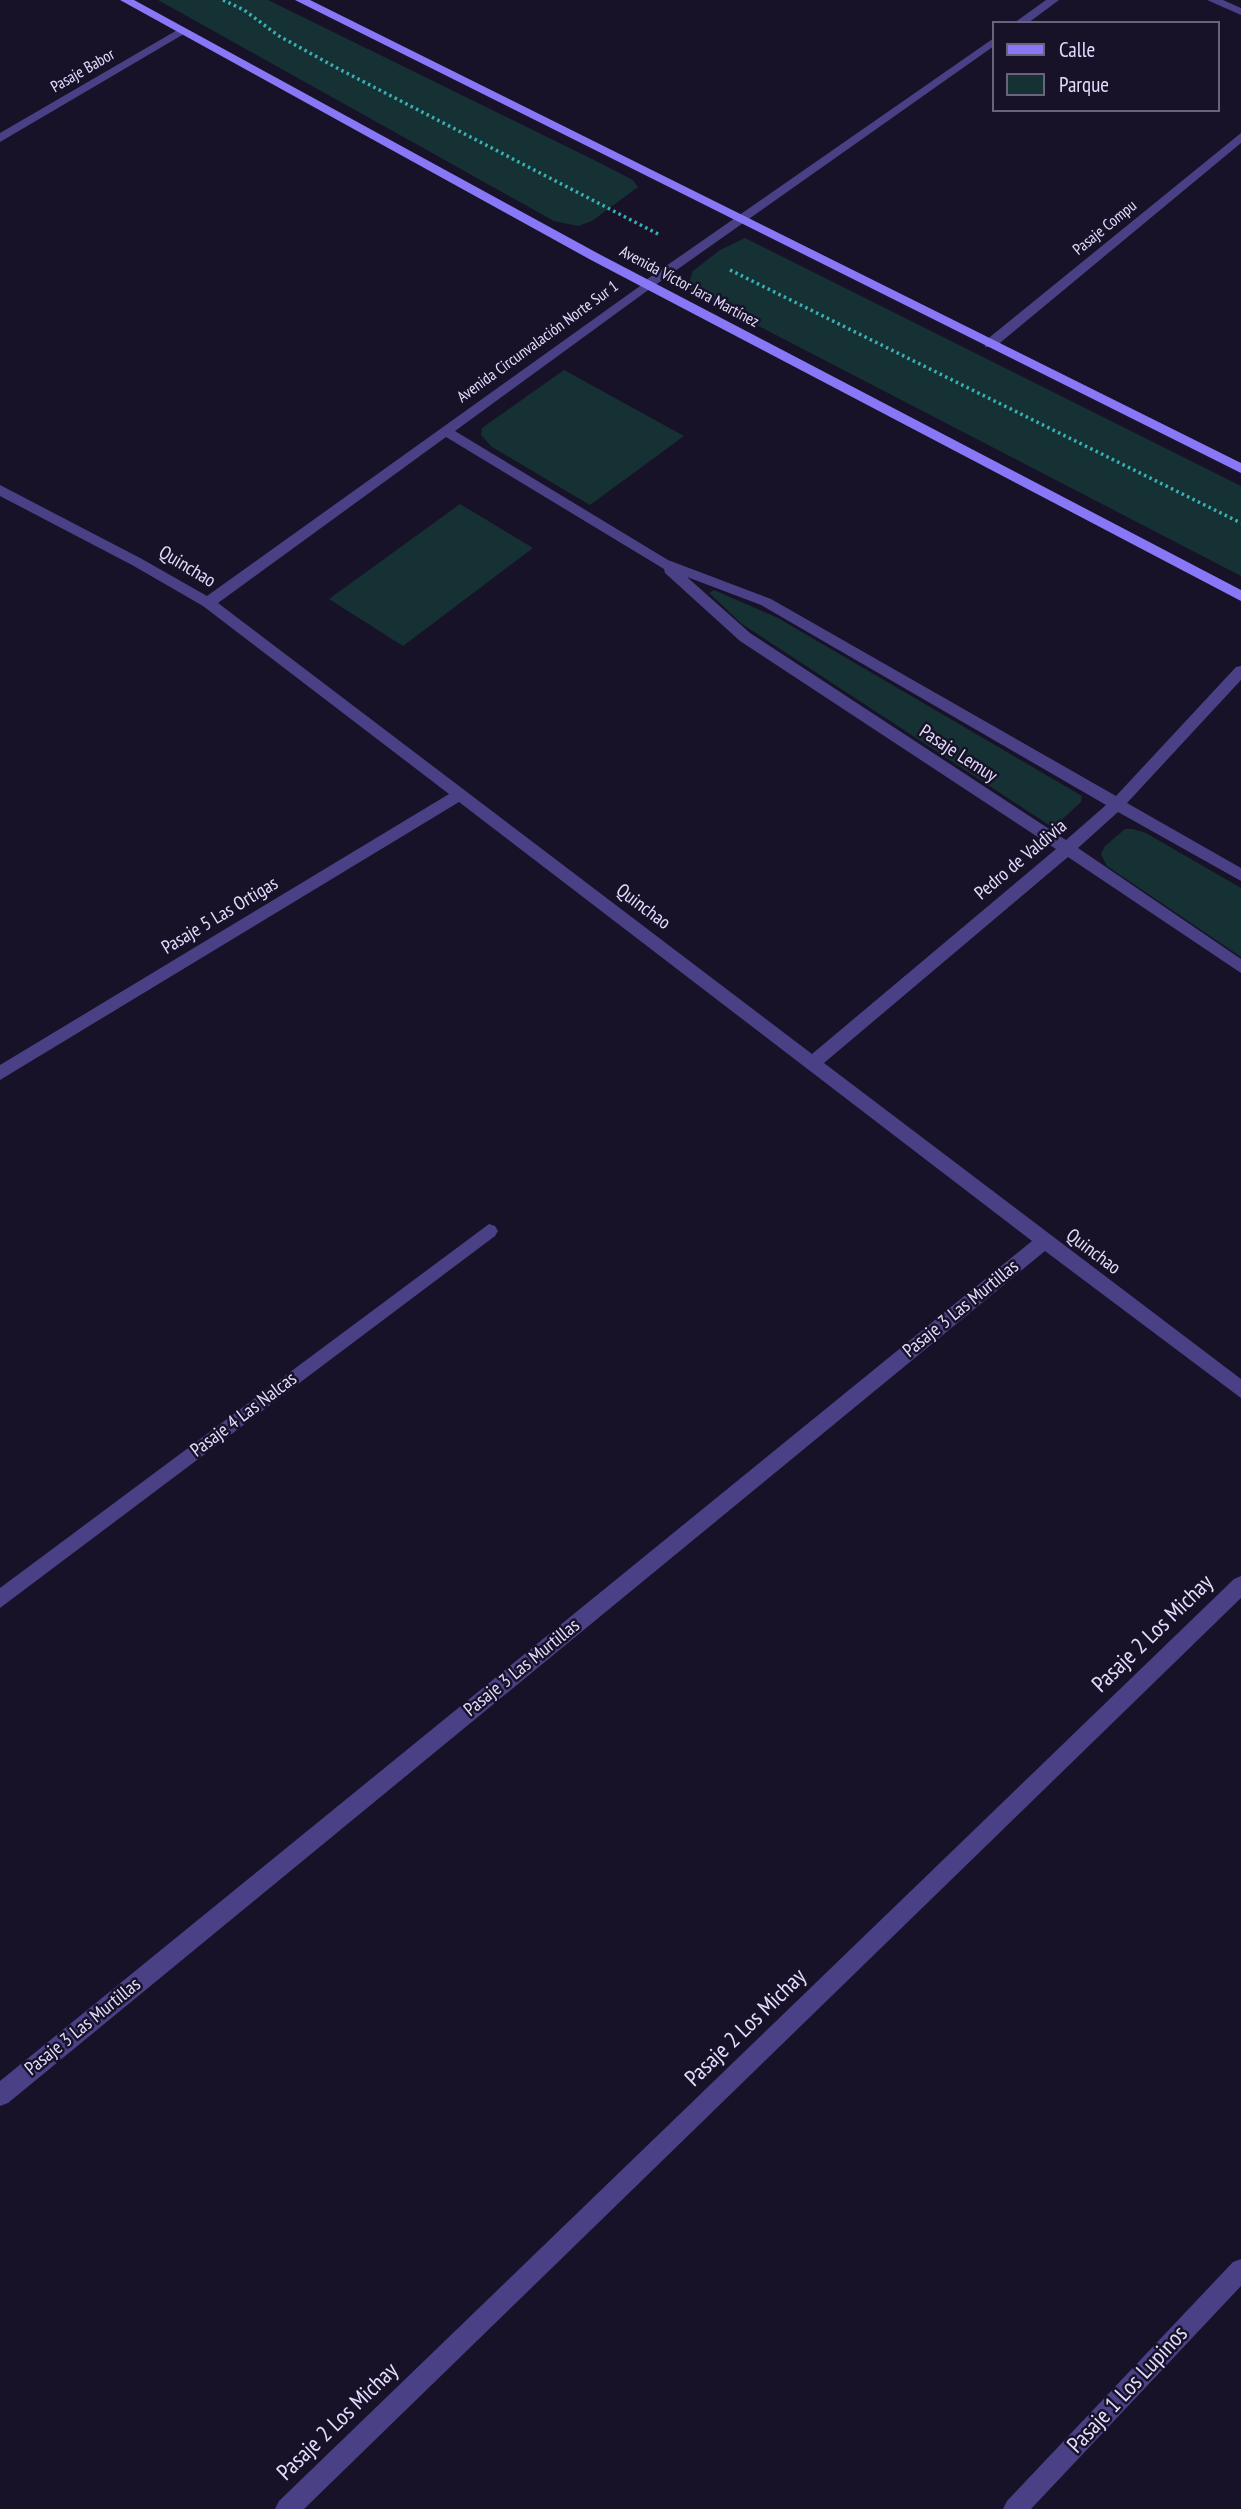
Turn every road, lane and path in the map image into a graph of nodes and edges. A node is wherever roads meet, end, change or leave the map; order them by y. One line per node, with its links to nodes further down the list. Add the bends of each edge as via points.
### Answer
1 (125, 0): 7 (main road, Avenida Víctor Jara Martínez)
2 (301, 0): 11 (main road)
3 (1053, 0): 6 (street)
4 (1213, 0): 5 (street)
5 (1241, 12)
6 (1023, 21)
7 (183, 31): 10 (street, Pasaje Babor); 12 (main road, Avenida Víctor Jara Martínez)
8 (992, 42): 11 (street, Avenida Circunvalación Norte Sur 1)
9 (1241, 137): 13 (street, Pasaje Compu)
10 (0, 138)
11 (740, 218): 12 (street, Avenida Circunvalación Norte Sur 1); 13 (main road)
12 (647, 285): 14 (street, Avenida Circunvalación Norte Sur 1); 18 (main road, Avenida Víctor Jara Martínez)
13 (990, 344): 15 (main road)
14 (445, 431): 17 (street, Pasaje Lemuy); 19 (street, Avenida Circunvalación Norte Sur 1)
15 (1241, 469)
16 (0, 490): 19 (street, Quinchao)
17 (663, 563): 22 (street, Pasaje Lemuy, via 766,602); 23 (street, Pasaje Lemuy, via 745,637)
18 (1241, 596)
19 (208, 603): 21 (street, Quinchao)
20 (1241, 671): 22 (street, Pedro de Valdivia)
21 (461, 794): 26 (street, Quinchao); 27 (street, Pasaje 5 Las Ortigas)
22 (1117, 804): 23 (street, Pedro de Valdivia); 24 (street, Pasaje Lemuy)
23 (1068, 849): 25 (street, Pasaje Lemuy); 26 (street, Pedro de Valdivia)
24 (1241, 874)
25 (1241, 967)
26 (813, 1063): 29 (street, Quinchao)
27 (0, 1073)
28 (489, 1231): 32 (street, Pasaje 4 Las Nalcas)
29 (1044, 1241): 30 (street, Quinchao); 33 (street, Pasaje 3 Las Murtillas)
30 (1241, 1390)
31 (1241, 1585): 35 (street, Pasaje 2 Los Michay)
32 (0, 1599)
33 (0, 2095)
34 (1241, 2270): 36 (street, Pasaje 1 Los Lupinos)
35 (287, 2509)
36 (1015, 2509)

